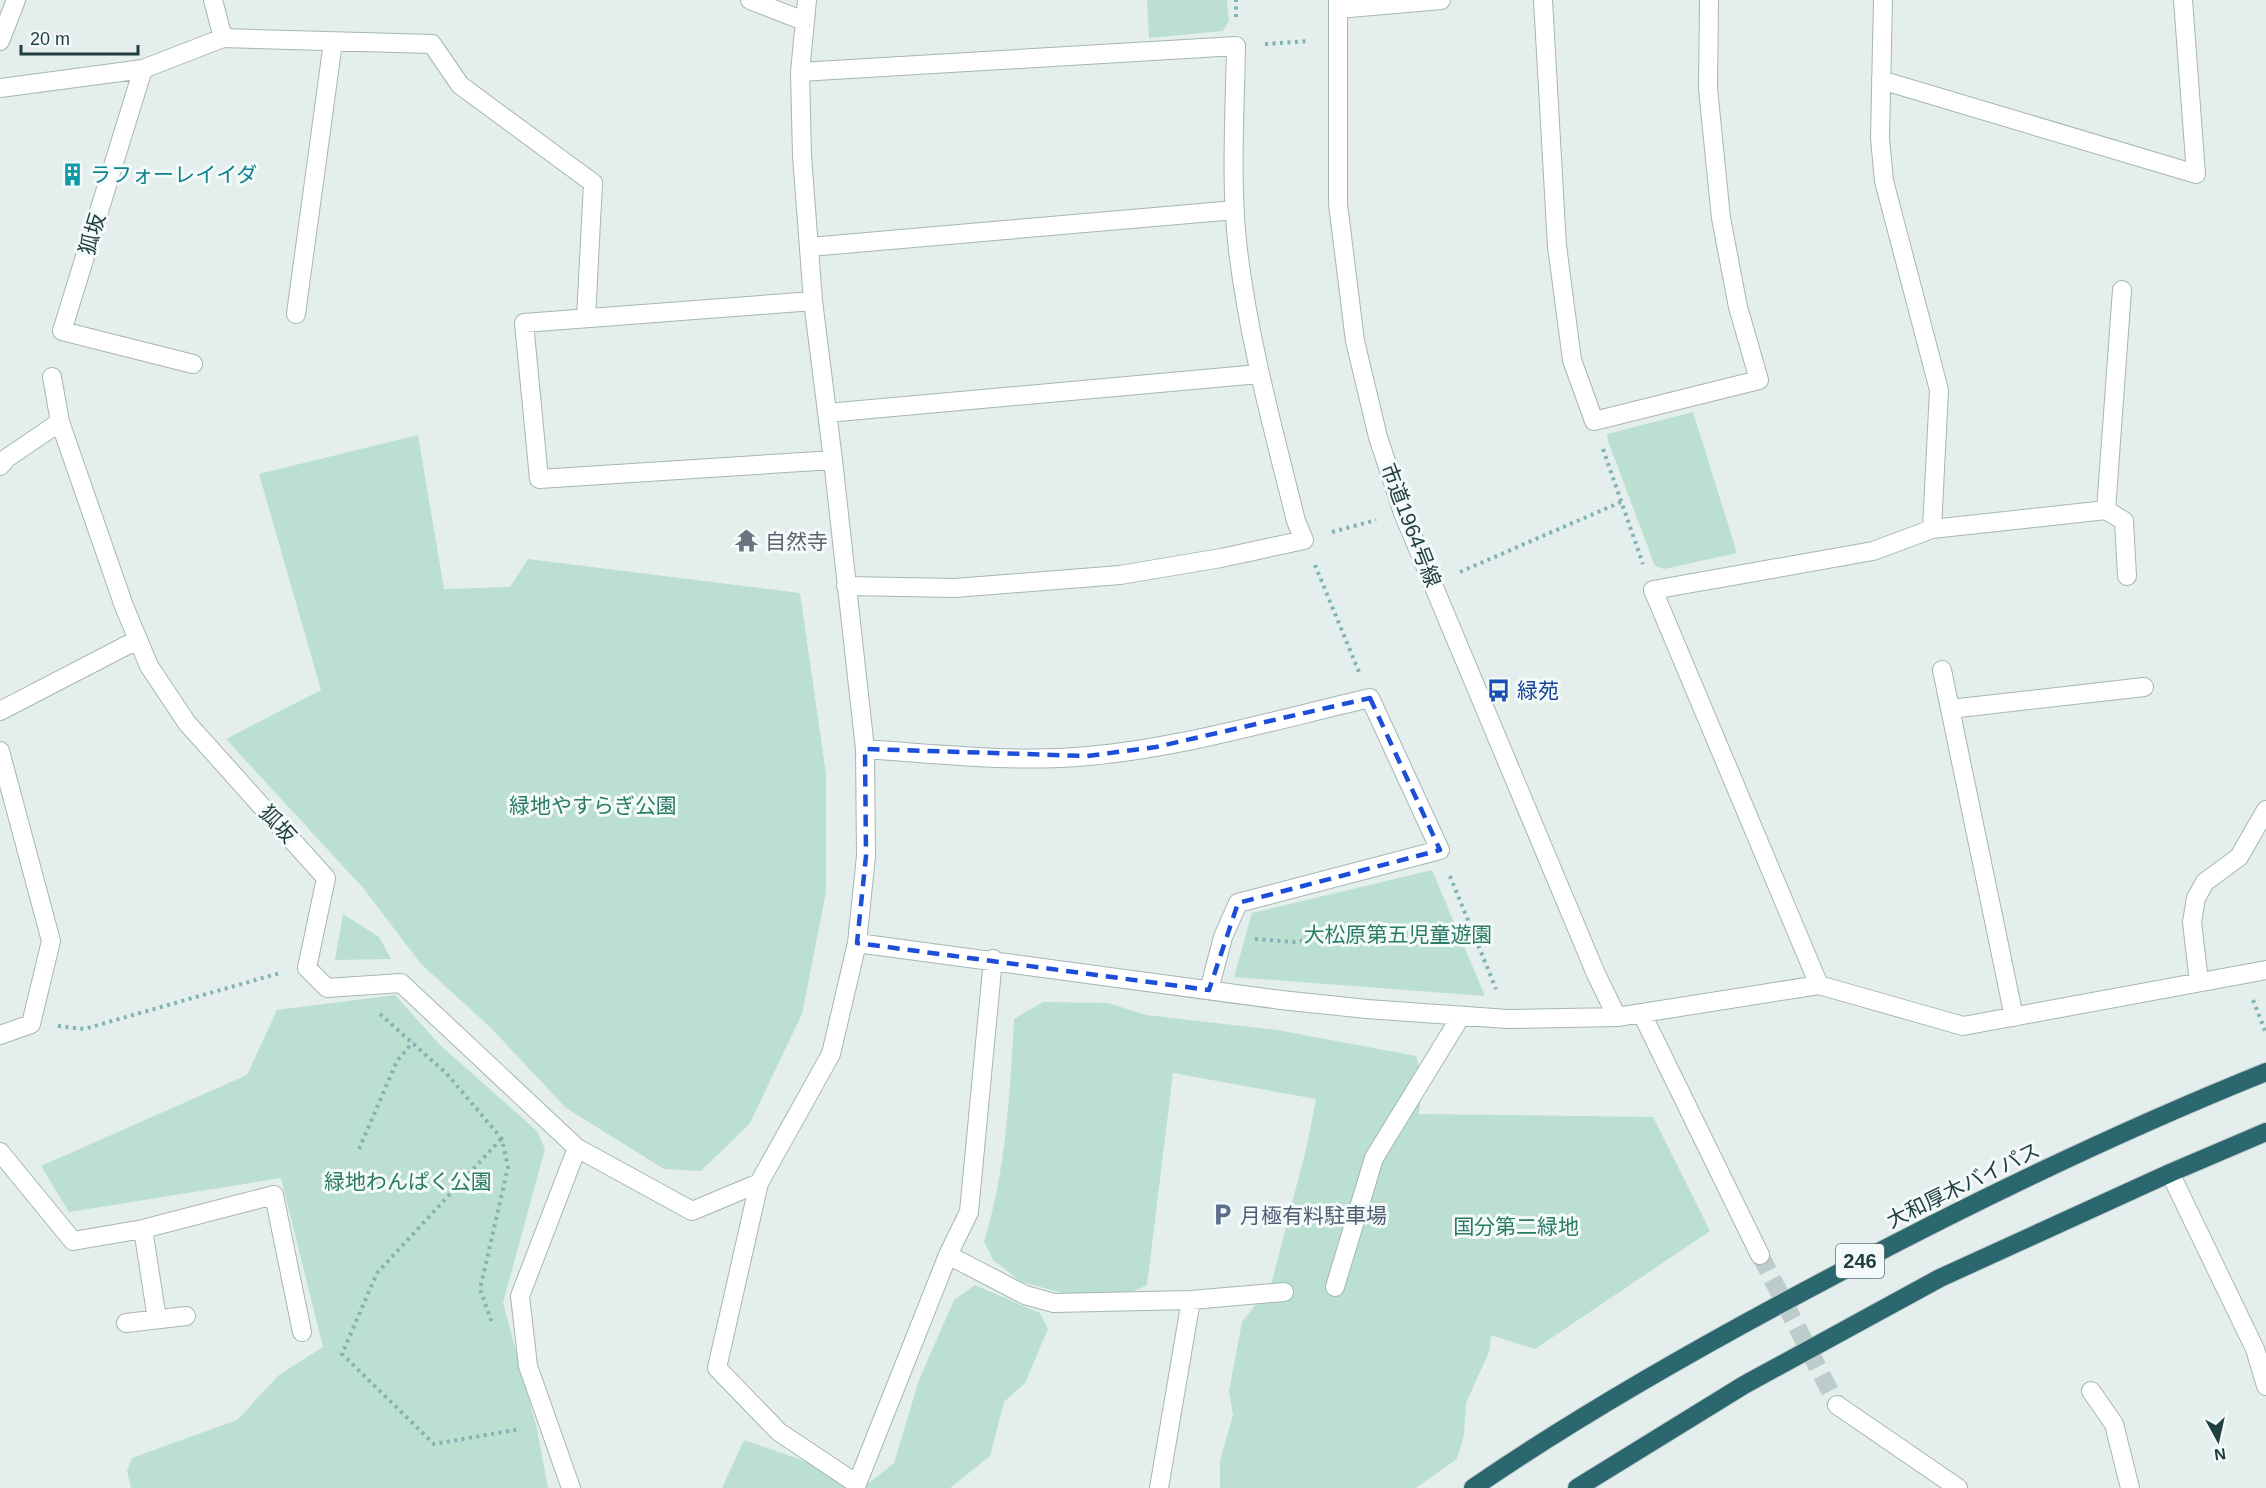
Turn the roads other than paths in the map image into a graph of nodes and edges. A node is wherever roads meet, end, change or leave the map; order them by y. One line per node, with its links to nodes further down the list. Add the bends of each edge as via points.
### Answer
1 (16, 0): 13 (street)
2 (213, 0): 12 (street)
3 (750, 0): 11 (street)
4 (807, 0): 11 (street)
5 (1441, 0): 10 (street)
6 (1543, 0): 7 (street, via 1557,246 1572,360 1594,421 1759,380 1738,307 1721,218 1708,89)
7 (1709, 0)
8 (1883, 0): 17 (street)
9 (2183, 0): 17 (street, via 2196,174)
10 (1338, 5): 53 (street, 市道1964号線, via 1338,204 1355,341 1378,437 1403,513)
11 (804, 21): 16 (street)
12 (223, 38): 14 (street); 15 (street)
13 (0, 41)
14 (333, 42): 23 (street); 24 (street, via 432,44 460,85 593,183)
15 (143, 69): 18 (street); 25 (street, 狐坂, via 62,331)
16 (800, 72): 19 (street, via 1236,46); 20 (street)
17 (1881, 80): 33 (street, via 1884,181 1939,390)
18 (0, 88)
19 (1235, 210): 20 (street); 26 (street)
20 (810, 247): 22 (street)
21 (2121, 290): 32 (street)
22 (813, 301): 24 (street); 28 (street)
23 (296, 314)
24 (586, 318): 30 (street, via 524,323 539,479)
25 (194, 364)
26 (1259, 374): 28 (street); 35 (street, via 1304,540 1119,575 956,588)
27 (52, 377): 29 (street, 狐坂)
28 (827, 413): 30 (street)
29 (60, 422): 31 (street); 36 (street, 狐坂)
30 (833, 460): 35 (street)
31 (0, 466)
32 (2106, 510): 33 (street); 34 (street, via 2124,521)
33 (1932, 529): 49 (street, via 1873,551 1653,590)
34 (2127, 576)
35 (846, 586): 41 (street)
36 (137, 640): 40 (street); 58 (street, 狐坂, via 149,666 187,723 326,878 306,968 327,988 401,982)
37 (1942, 670): 39 (street)
38 (2144, 687): 39 (street)
39 (1950, 709): 54 (street)
40 (0, 711)
41 (865, 749): 45 (street, via 866,856); 50 (street, via 997,757 1087,756 1156,747 1370,698 1440,850 1238,903 1223,937)
42 (0, 751): 55 (street, via 51,941 31,1024)
43 (2266, 810): 44 (street)
44 (2258, 840): 48 (street, via 2205,882 2196,898 2192,922)
45 (857, 943): 46 (street); 61 (street, via 831,1054)
46 (993, 959): 50 (street); 63 (street, via 969,1212)
47 (2266, 970): 48 (street)
48 (2199, 982): 54 (street)
49 (1819, 985): 51 (street); 54 (street, via 1963,1026)
50 (1209, 990): 52 (street)
51 (1642, 1014): 53 (street); 64 (street)
52 (1461, 1016): 53 (street); 65 (street, via 1374,1158)
53 (1617, 1017)
54 (2014, 1017)
55 (0, 1035)
56 (2266, 1072): 77 (highway, 大和厚木バイパス / 246, via 2145,1122 1906,1236 1716,1337 1522,1454)
57 (2266, 1132): 60 (highway, 246)
58 (577, 1148): 61 (street, via 692,1211); 75 (street, via 520,1296 528,1366)
59 (0, 1152): 62 (street, via 73,1241)
60 (2170, 1173): 72 (street, via 2255,1349); 78 (highway, 246, via 1940,1278 1744,1385)
61 (759, 1183): 63 (street, via 717,1368 779,1432 857,1484)
62 (143, 1229): 69 (street); 71 (street, via 274,1195)
63 (948, 1255): 67 (street, via 1025,1295 1054,1303)
64 (1760, 1255)
65 (1335, 1287)
66 (1284, 1292): 67 (street)
67 (1191, 1300): 76 (street)
68 (186, 1316): 69 (street)
69 (157, 1319): 70 (street)
70 (126, 1323)
71 (302, 1332)
72 (2266, 1386)
73 (2091, 1391): 80 (street, via 2114,1424)
74 (1837, 1405): 79 (street)
75 (571, 1488)
76 (1159, 1488)
77 (1473, 1488)
78 (1577, 1488)
79 (1958, 1488)
80 (2130, 1488)

